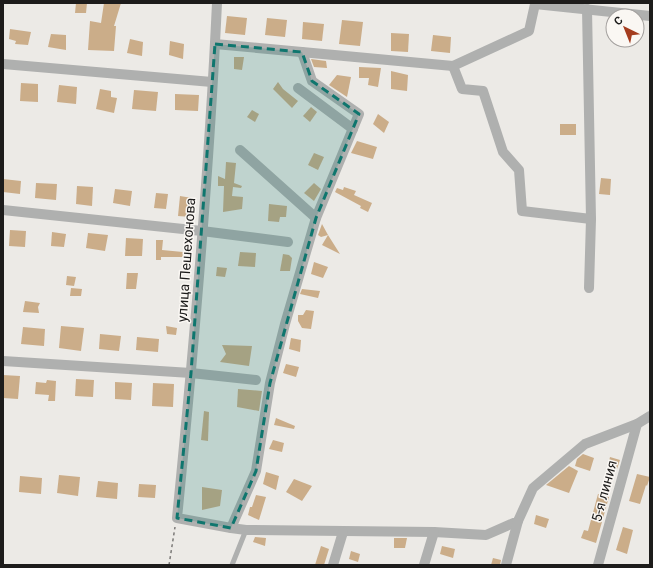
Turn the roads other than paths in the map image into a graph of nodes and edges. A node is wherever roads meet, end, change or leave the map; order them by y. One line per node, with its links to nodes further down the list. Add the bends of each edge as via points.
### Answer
1 (217, 3): 4 (street, улица Пешехонова)
2 (586, 9): 3 (street); 7 (street, via 535,4 529,31); 14 (street)
3 (650, 16)
4 (215, 44): 5 (street); 8 (street, улица Пешехонова)
5 (302, 52): 7 (street); 10 (street, via 312,81 359,114)
6 (3, 64): 8 (street)
7 (453, 66): 14 (street, via 462,89 483,91 503,152 519,170 522,211)
8 (212, 82): 15 (street, улица Пешехонова)
9 (298, 88): 10 (street)
10 (353, 129): 13 (street)
11 (240, 150): 13 (street)
12 (3, 210): 15 (street)
13 (316, 218): 24 (street, via 270,383 256,471)
14 (591, 219): 17 (street)
15 (202, 232): 16 (street); 19 (street, улица Пешехонова)
16 (288, 242)
17 (589, 288)
18 (3, 361): 19 (street)
19 (191, 373): 20 (street); 24 (street, улица Пешехонова, via 177,518)
20 (256, 380)
21 (650, 416): 22 (street)
22 (637, 424): 23 (street, via 585,444 533,488); 32 (street, 5-я линия)
23 (518, 521): 27 (street, via 486,535); 31 (street)
24 (231, 528): 25 (street)
25 (246, 530): 26 (street); 28 (lane)
26 (343, 532): 27 (street); 29 (street)
27 (434, 532): 30 (street)
28 (232, 565)
29 (334, 565)
30 (424, 565)
31 (506, 565)
32 (598, 565)

